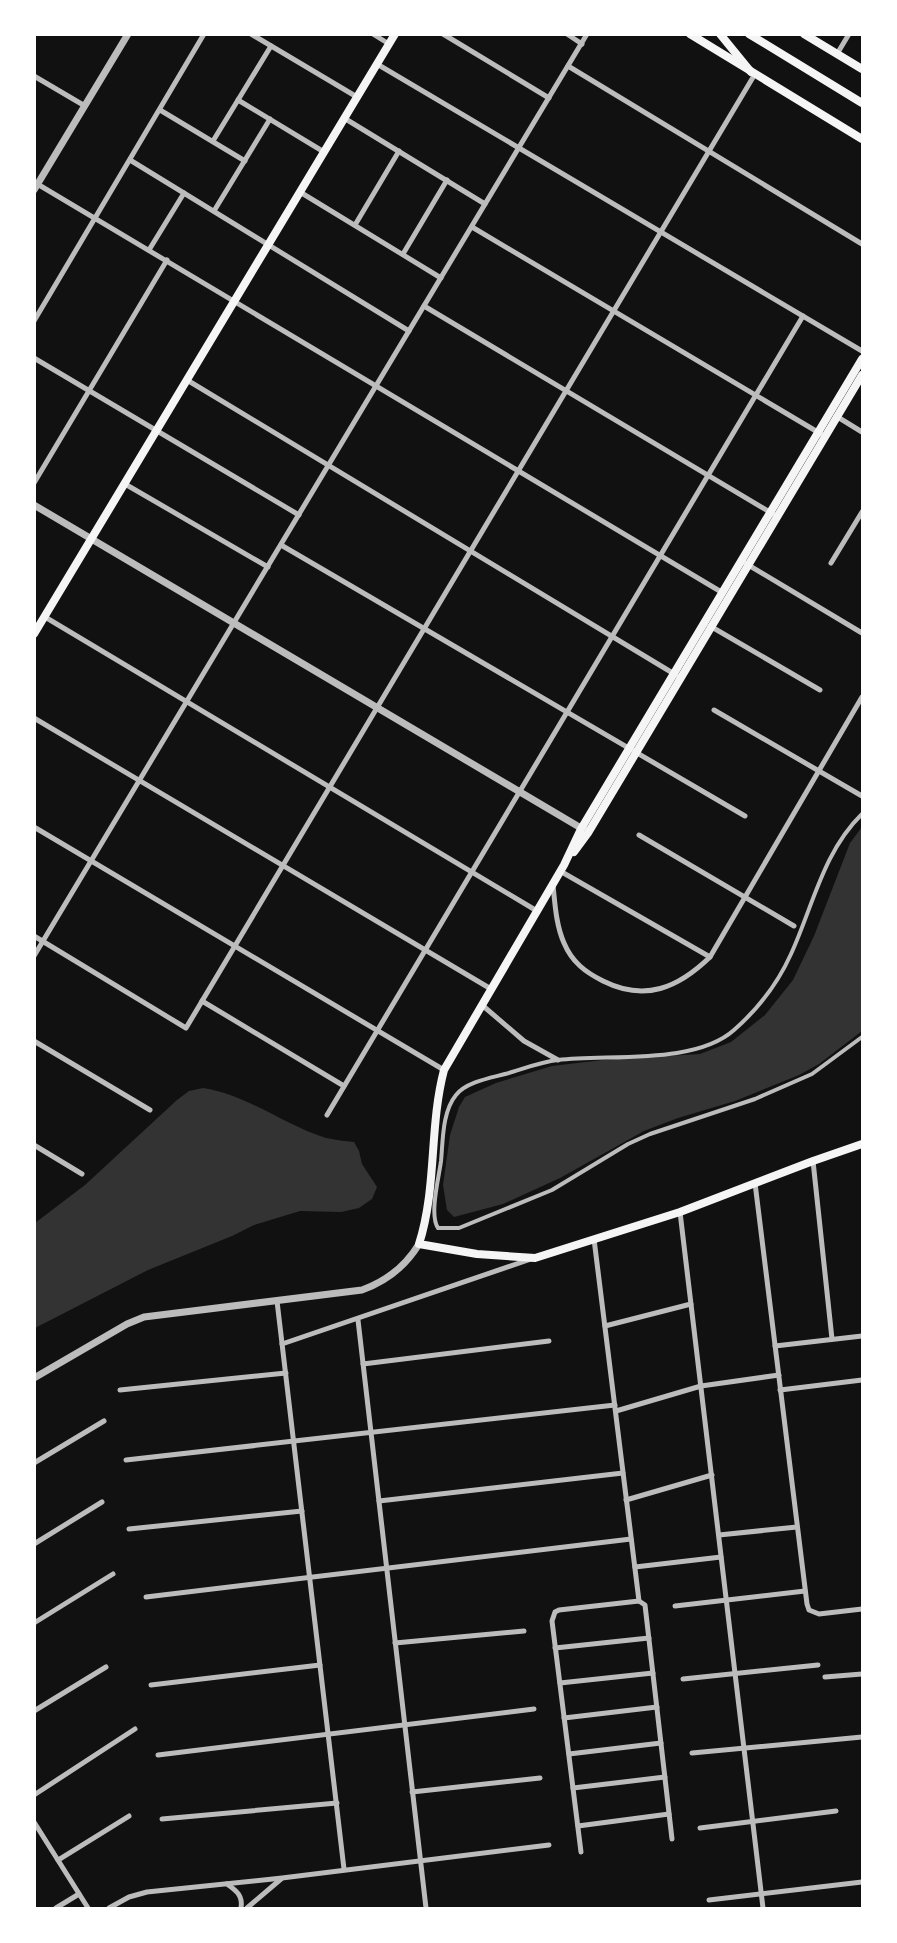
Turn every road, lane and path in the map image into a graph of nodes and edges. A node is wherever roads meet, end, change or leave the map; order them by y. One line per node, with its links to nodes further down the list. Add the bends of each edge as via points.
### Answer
1 (128, 34): 27 (street)
2 (204, 34): 28 (street)
3 (251, 34): 16 (street)
4 (373, 34): 14 (street)
5 (395, 34): 14 (main road)
6 (443, 34): 24 (street)
7 (567, 34): 15 (street)
8 (587, 34): 15 (street)
9 (690, 34): 21 (main road)
10 (720, 34): 21 (main road)
11 (749, 34): 26 (main road)
12 (804, 34): 17 (main road)
13 (849, 34): 17 (street)
14 (389, 44): 18 (main road)
15 (582, 44): 19 (street)
16 (271, 46): 23 (street); 25 (street)
17 (837, 54): 20 (main road)
18 (377, 63): 23 (main road); 33 (street)
19 (568, 66): 24 (street); 34 (street)
20 (862, 69)
21 (753, 73): 31 (main road); 34 (street)
22 (34, 76): 27 (street)
23 (357, 97): 29 (main road)
24 (549, 98): 33 (street)
25 (238, 100): 30 (street); 32 (street)
26 (862, 103)
27 (85, 106): 40 (street)
28 (160, 110): 32 (street); 37 (street)
29 (344, 118): 35 (main road); 36 (street)
30 (270, 119): 35 (street); 38 (street)
31 (862, 139)
32 (213, 141): 38 (street)
33 (519, 148): 43 (street); 48 (street)
34 (709, 151): 48 (street); 50 (street)
35 (324, 152): 41 (main road)
36 (399, 152): 39 (street); 46 (street)
37 (130, 160): 42 (street); 45 (street)
38 (245, 160): 44 (street)
39 (447, 180): 43 (street); 52 (street)
40 (36, 185): 45 (street)
41 (300, 192): 46 (street); 49 (main road)
42 (184, 193): 44 (street); 51 (street)
43 (485, 204): 47 (street)
44 (214, 211): 49 (street)
45 (96, 218): 51 (street); 59 (street)
46 (355, 225): 52 (street)
47 (472, 227): 54 (street); 57 (street)
48 (661, 232): 57 (street); 58 (street)
49 (268, 244): 55 (main road); 60 (street)
50 (862, 244)
51 (149, 250): 53 (street)
52 (403, 254): 54 (street)
53 (167, 260): 55 (street); 67 (street)
54 (441, 278): 56 (street)
55 (235, 300): 65 (main road); 66 (street)
56 (424, 306): 60 (street); 68 (street)
57 (614, 311): 68 (street); 69 (street)
58 (803, 316): 61 (street); 69 (street)
59 (34, 321)
60 (410, 331): 66 (street)
61 (862, 351)
62 (34, 358): 67 (street)
63 (862, 359): 70 (main road)
64 (862, 375): 70 (main road)
65 (187, 380): 71 (main road); 74 (street)
66 (377, 385): 74 (street); 75 (street)
67 (90, 390): 71 (street); 77 (street)
68 (566, 391): 75 (street); 76 (street)
69 (756, 395): 73 (street); 76 (street)
70 (834, 415): 72 (street); 73 (main road)
71 (157, 429): 78 (main road); 81 (street)
72 (862, 432)
73 (822, 435): 82 (main road)
74 (328, 466): 81 (street); 85 (street)
75 (518, 471): 85 (street); 86 (street)
76 (708, 475): 82 (street); 86 (street)
77 (34, 483)
78 (125, 484): 83 (main road); 89 (street)
79 (34, 505): 83 (street)
80 (862, 514): 88 (street)
81 (299, 515): 84 (street)
82 (774, 515): 87 (main road)
83 (92, 539): 91 (main road); 92 (street)
84 (281, 545): 89 (street); 94 (street)
85 (470, 551): 94 (street); 97 (street)
86 (660, 555): 90 (street); 97 (street)
87 (745, 563): 90 (main road); 95 (street)
88 (831, 563)
89 (268, 567): 92 (street)
90 (726, 595): 93 (main road)
91 (45, 617): 96 (main road); 101 (street)
92 (234, 623): 101 (street); 102 (street)
93 (708, 625): 98 (main road); 99 (street)
94 (424, 629): 102 (street); 104 (street)
95 (862, 633)
96 (34, 634)
97 (612, 636): 98 (street); 104 (street)
98 (678, 676): 106 (main road)
99 (820, 690)
100 (861, 701): 107 (street)
101 (187, 702): 108 (street); 109 (street)
102 (377, 707): 109 (street); 110 (street)
103 (714, 710): 107 (street)
104 (567, 712): 106 (street); 110 (street)
105 (34, 718): 108 (street)
106 (633, 750): 113 (street); 115 (main road)
107 (818, 770): 111 (street); 122 (street)
108 (140, 780): 117 (street); 118 (street)
109 (330, 788): 118 (street); 120 (street)
110 (519, 792): 115 (street); 120 (street)
111 (862, 796)
112 (862, 814): 137 (street, via 832,853 778,978 732,1032 686,1052)
113 (746, 816)
114 (34, 827): 117 (street)
115 (585, 831): 119 (main road)
116 (639, 835): 122 (street)
117 (92, 861): 126 (street); 127 (street)
118 (283, 866): 127 (street); 128 (street)
119 (562, 868): 121 (main road); 130 (street)
120 (471, 872): 123 (street); 128 (street)
121 (553, 883): 123 (main road); 130 (street, via 564,943 585,972 609,984 634,992 655,991 685,978)
122 (745, 897): 124 (street); 130 (street)
123 (537, 911): 131 (main road)
124 (794, 926)
125 (34, 936): 126 (street)
126 (43, 942): 129 (street); 132 (street, via 186,1028)
127 (235, 946): 132 (street); 134 (street)
128 (425, 950): 131 (street); 134 (street)
129 (34, 956)
130 (710, 957)
131 (491, 989): 133 (main road)
132 (202, 1001): 139 (street)
133 (482, 1005): 137 (street, via 524,1041); 138 (main road)
134 (377, 1030): 138 (street); 139 (street)
135 (862, 1037): 137 (street, via 801,1079 650,1134 552,1190 523,1202 459,1228 438,1228 434,1219 445,1125 456,1095 492,1077)
136 (34, 1041): 140 (street)
137 (558, 1060)
138 (444, 1070): 149 (main road)
139 (344, 1086): 141 (street)
140 (150, 1110)
141 (327, 1115)
142 (862, 1144): 144 (main road)
143 (34, 1145): 145 (street)
144 (813, 1161): 146 (main road); 156 (street)
145 (82, 1174)
146 (755, 1183): 147 (main road); 159 (street)
147 (680, 1212): 148 (main road); 152 (street)
148 (594, 1239): 150 (main road); 154 (street)
149 (419, 1244): 150 (main road); 151 (street, via 396,1272 375,1285)
150 (535, 1258): 153 (street)
151 (277, 1301): 158 (street); 163 (street, via 144,1317)
152 (691, 1304): 154 (street); 165 (street)
153 (358, 1320): 158 (street); 160 (street)
154 (605, 1326): 168 (street)
155 (862, 1336): 156 (street)
156 (832, 1340): 159 (street)
157 (549, 1341): 160 (street)
158 (282, 1344): 161 (street)
159 (775, 1346): 162 (street)
160 (363, 1364): 170 (street)
161 (286, 1373): 167 (street); 171 (street)
162 (779, 1375): 165 (street); 166 (street)
163 (34, 1378)
164 (862, 1380): 166 (street)
165 (701, 1386): 168 (street); 175 (street)
166 (780, 1389): 180 (street)
167 (120, 1390)
168 (615, 1408): 170 (street); 174 (street)
169 (104, 1421): 173 (street)
170 (371, 1433): 171 (street); 177 (street)
171 (294, 1442): 172 (street); 179 (street)
172 (126, 1460)
173 (34, 1463)
174 (623, 1473): 176 (street); 177 (street)
175 (711, 1475): 176 (street); 182 (street)
176 (626, 1500): 183 (street)
177 (379, 1501): 187 (street)
178 (102, 1502): 184 (street)
179 (302, 1511): 181 (street); 189 (street)
180 (797, 1527): 182 (street); 190 (street)
181 (129, 1529)
182 (718, 1535): 185 (street)
183 (631, 1539): 186 (street); 187 (street)
184 (34, 1544)
185 (721, 1557): 186 (street); 192 (street)
186 (635, 1567): 193 (street)
187 (387, 1568): 189 (street); 199 (street)
188 (113, 1574): 196 (street)
189 (310, 1578): 191 (street); 201 (street)
190 (805, 1592): 192 (street); 195 (street, via 809,1610 819,1614)
191 (146, 1597)
192 (726, 1600): 194 (street); 205 (street)
193 (639, 1601): 198 (street, via 645,1605); 200 (street, via 555,1612)
194 (675, 1606)
195 (862, 1609)
196 (34, 1623)
197 (524, 1632): 199 (street)
198 (649, 1638): 200 (street); 204 (street)
199 (395, 1643): 215 (street)
200 (555, 1648): 209 (street)
201 (320, 1665): 210 (street); 217 (street)
202 (818, 1665): 205 (street)
203 (106, 1667): 213 (street)
204 (653, 1673): 209 (street); 211 (street)
205 (735, 1673): 208 (street); 220 (street)
206 (862, 1674): 207 (street)
207 (825, 1677)
208 (683, 1679)
209 (560, 1683): 214 (street)
210 (151, 1685)
211 (657, 1707): 214 (street); 219 (street)
212 (534, 1709): 215 (street)
213 (34, 1711)
214 (564, 1718): 221 (street)
215 (404, 1724): 217 (street); 227 (street)
216 (135, 1729): 228 (street)
217 (328, 1733): 223 (street); 229 (street)
218 (862, 1737): 220 (street)
219 (661, 1743): 221 (street); 224 (street)
220 (744, 1748): 222 (street); 234 (street)
221 (569, 1754): 226 (street)
222 (692, 1754)
223 (158, 1755)
224 (665, 1777): 226 (street); 231 (street)
225 (540, 1778): 227 (street)
226 (573, 1788): 236 (street)
227 (412, 1792): 243 (street)
228 (34, 1795)
229 (336, 1803): 233 (street); 244 (street)
230 (836, 1811): 234 (street)
231 (669, 1814): 236 (street); 239 (street)
232 (129, 1816): 242 (street)
233 (162, 1819)
234 (753, 1821): 237 (street); 249 (street)
235 (34, 1822): 238 (street)
236 (578, 1826): 241 (street)
237 (700, 1828)
238 (37, 1833): 242 (street)
239 (672, 1839)
240 (549, 1845): 243 (street)
241 (581, 1852)
242 (58, 1860): 248 (street)
243 (420, 1860): 244 (street); 256 (street)
244 (344, 1869): 245 (street)
245 (282, 1878): 247 (street); 255 (street)
246 (862, 1882): 249 (street)
247 (227, 1884): 253 (street, via 147,1892 129,1896); 254 (street, via 237,1890)
248 (79, 1894): 251 (street); 252 (street)
249 (762, 1894): 250 (street); 257 (street)
250 (709, 1900)
251 (56, 1908)
252 (88, 1908)
253 (109, 1908)
254 (240, 1908)
255 (246, 1908)
256 (426, 1908)
257 (764, 1908)

